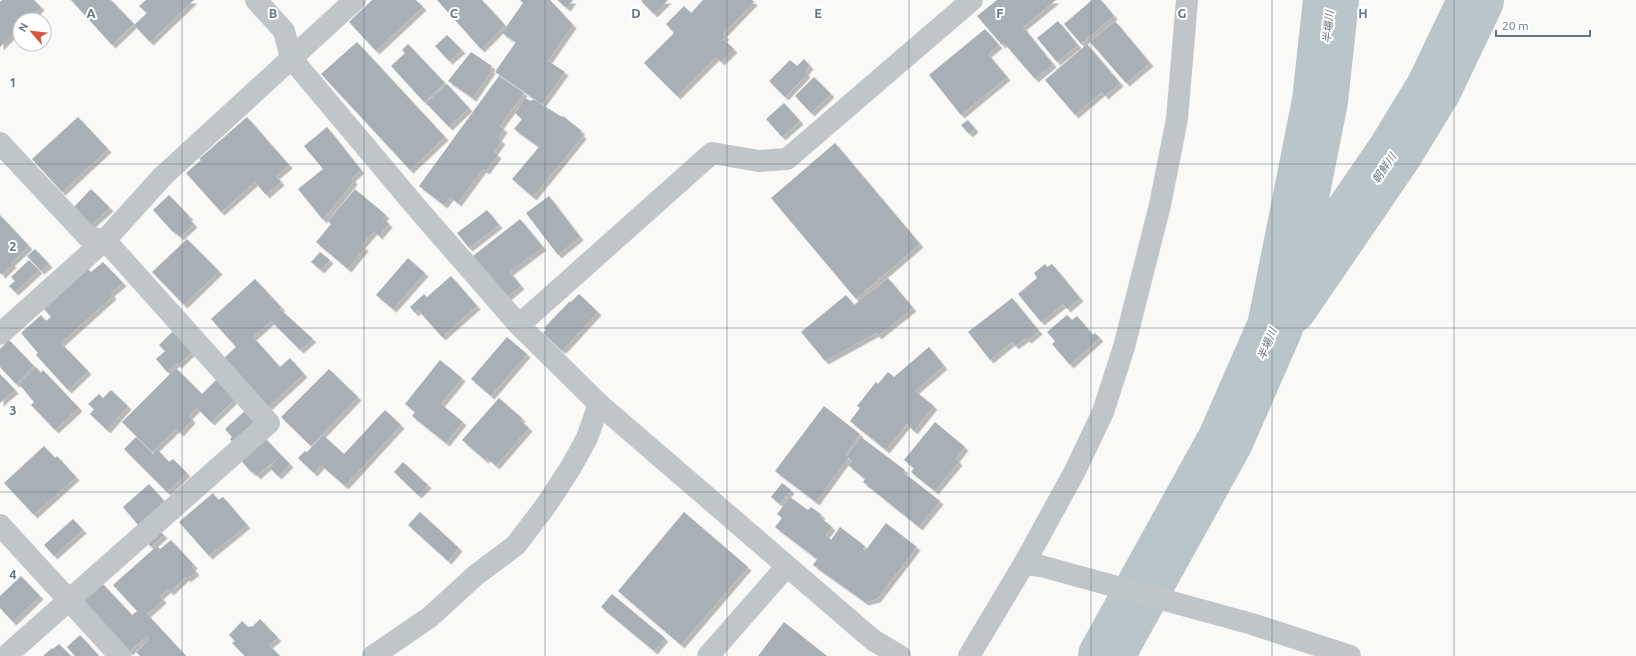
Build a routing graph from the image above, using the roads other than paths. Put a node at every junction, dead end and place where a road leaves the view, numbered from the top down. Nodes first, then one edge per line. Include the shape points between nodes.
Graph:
1 (256, 0) edge
2 (355, 0) edge
3 (1187, 0) edge
4 (961, 4) edge
5 (291, 58) junction
6 (0, 143) edge
7 (104, 240) junction
8 (519, 325) junction
9 (0, 334) edge
10 (599, 404) junction
11 (0, 525) edge
12 (1033, 565) junction
13 (786, 567) junction
14 (68, 600) junction
15 (6, 656) edge
16 (120, 656) edge
17 (373, 656) edge
18 (708, 656) edge
19 (900, 656) edge
20 (969, 656) edge
21 (1350, 656) edge

1 - 5 street via 284,31
2 - 5 street
3 - 12 street via 1177,119 1160,205 1124,347 1103,412
4 - 8 street via 787,159 759,161 712,153
5 - 7 street via 163,176
5 - 8 street
6 - 7 street via 88,237
7 - 9 street
7 - 14 street via 269,423
8 - 10 street
10 - 13 street
10 - 17 street via 587,438 571,467 516,545 476,575 430,617
11 - 14 street
12 - 20 street
12 - 21 street via 1252,624
13 - 18 street
13 - 19 street via 873,640
14 - 15 street
14 - 16 street

